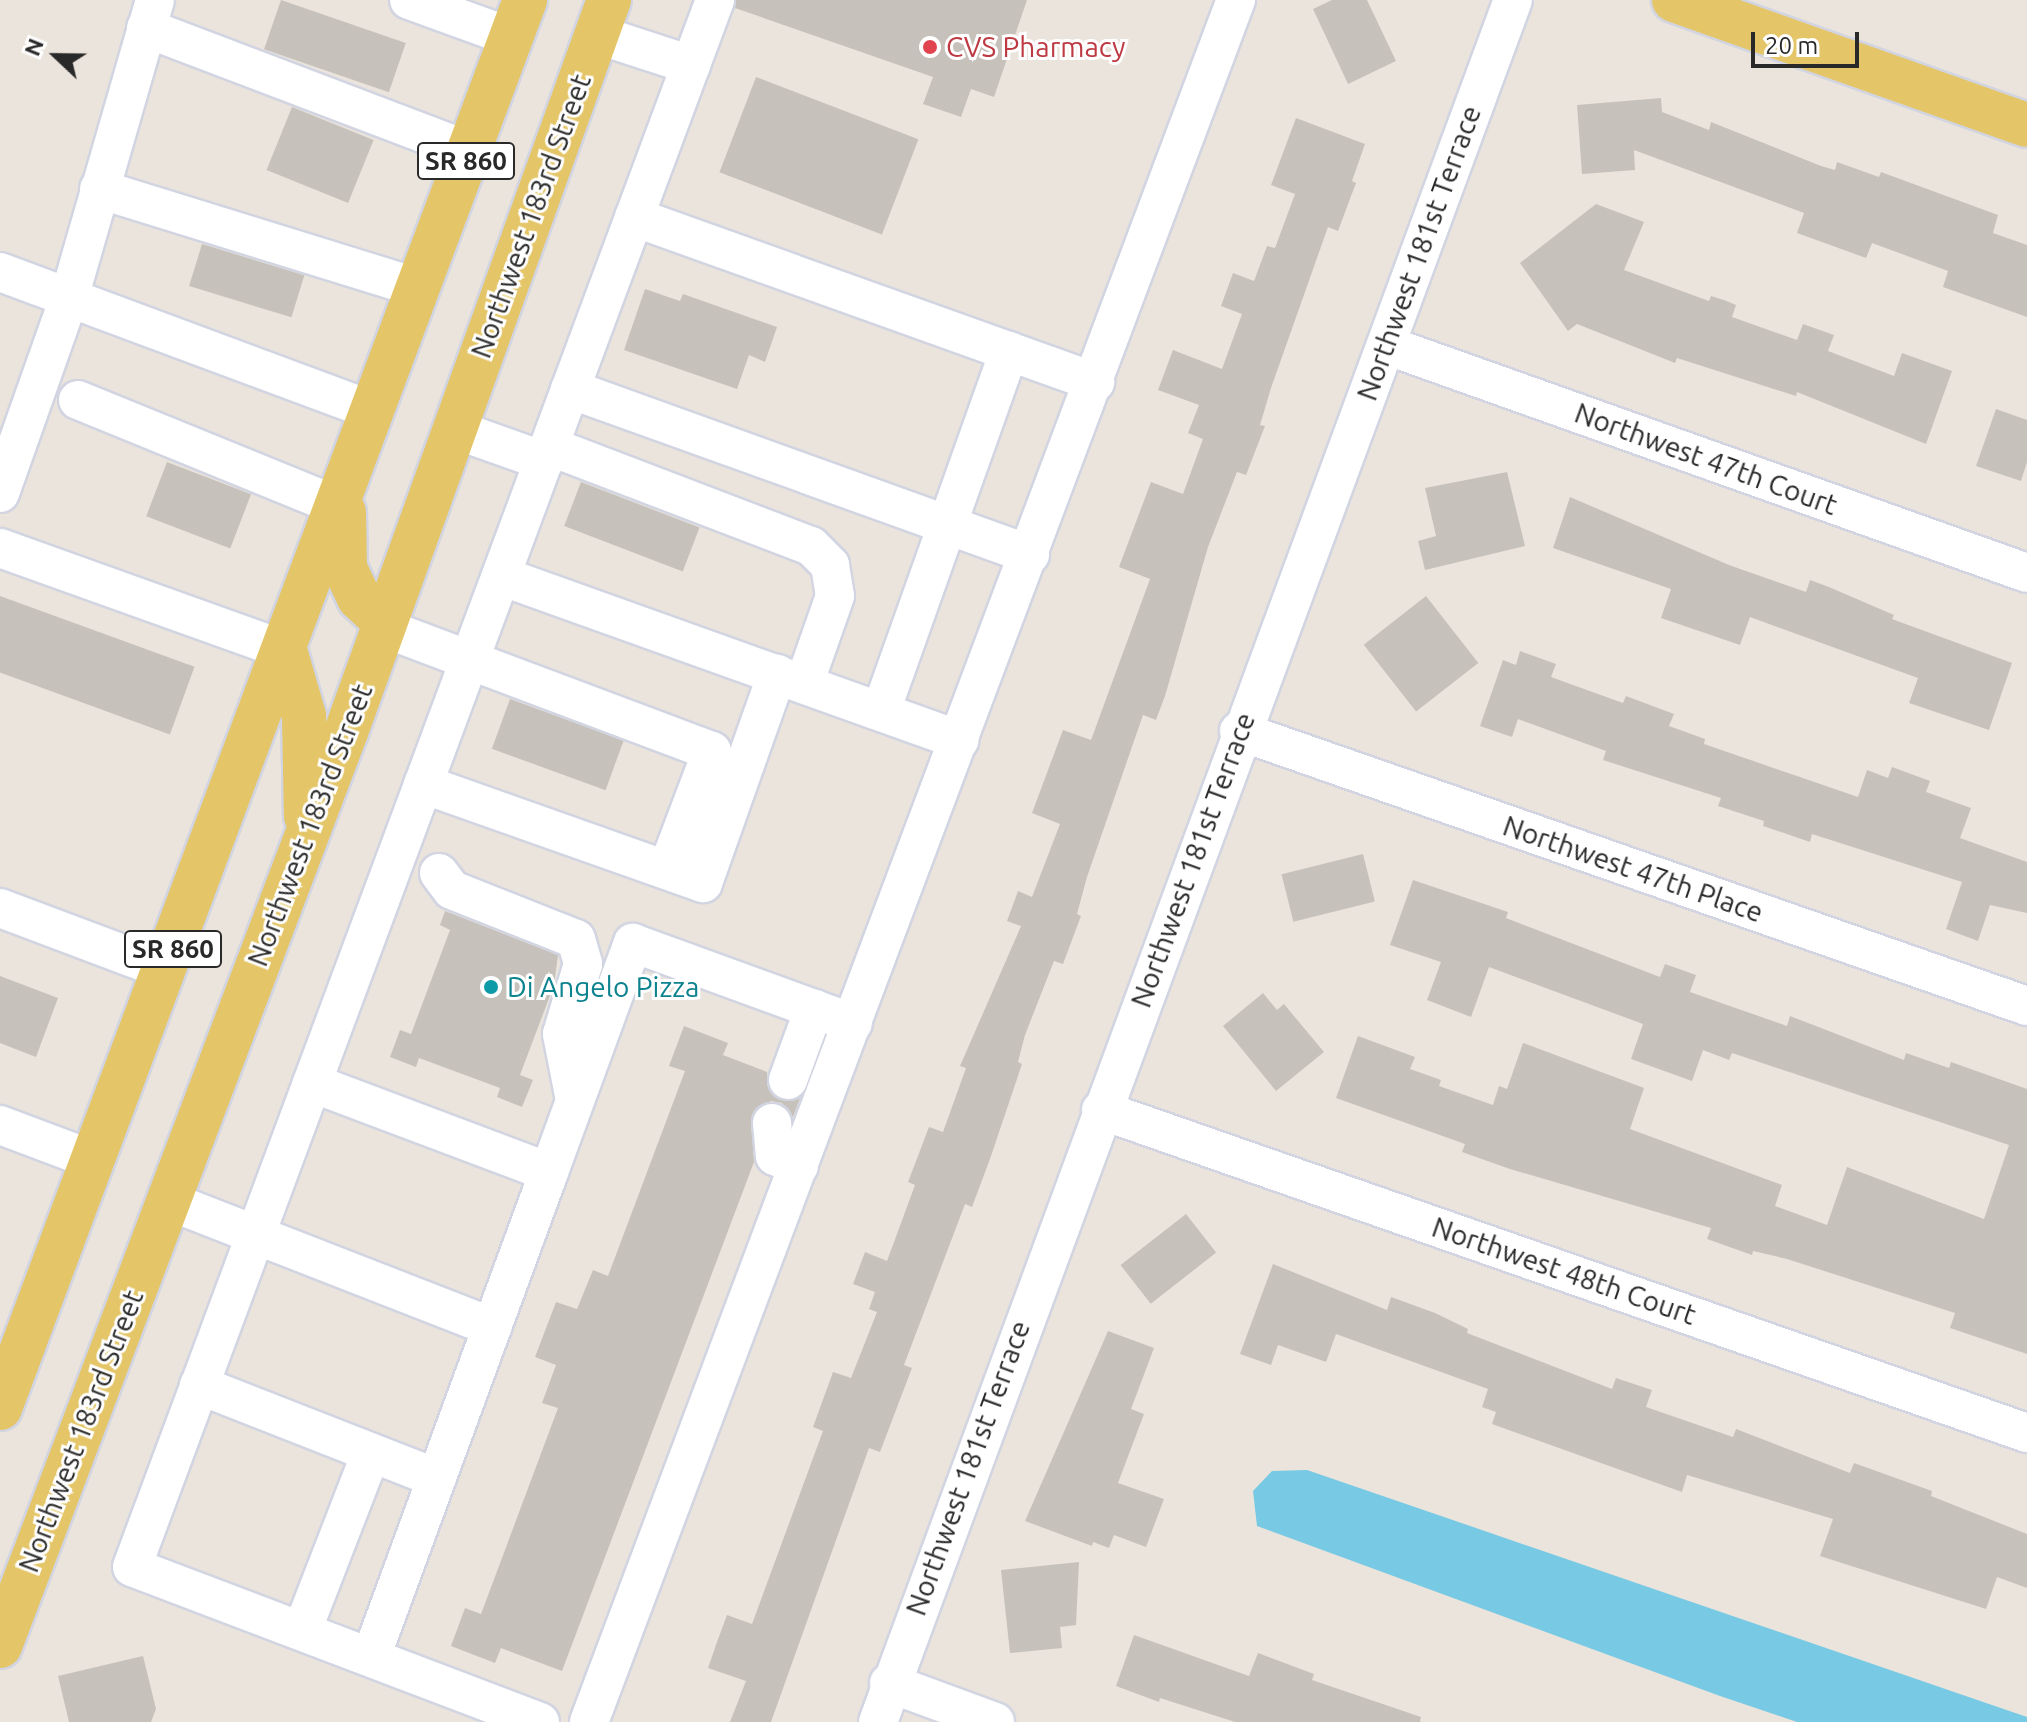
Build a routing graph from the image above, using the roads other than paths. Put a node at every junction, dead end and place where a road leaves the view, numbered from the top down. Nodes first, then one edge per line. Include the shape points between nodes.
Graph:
1 (409, 0) edge
2 (715, 0) edge
3 (1236, 0) edge
4 (1513, 0) edge
5 (1674, 0) edge
6 (1734, 10) edge
7 (151, 14) edge
8 (602, 17) edge
9 (518, 18) edge
10 (691, 65) junction
11 (2027, 125) edge
12 (470, 151) junction
13 (99, 189) junction
14 (634, 217) junction
15 (0, 272) edge
16 (418, 288) junction
17 (69, 298) junction
18 (1386, 345) junction
19 (1009, 351) junction
20 (1095, 382) junction
21 (570, 389) junction
22 (78, 400) dead end
23 (373, 411) junction
24 (454, 429) junction
25 (546, 454) junction
26 (0, 493) edge
27 (341, 498) junction
28 (948, 526) junction
29 (0, 548) edge
30 (1030, 555) junction
31 (2027, 573) edge
32 (501, 576) junction
33 (384, 625) junction
34 (285, 650) junction
35 (470, 660) junction
36 (790, 679) junction
37 (881, 711) junction
38 (1239, 731) junction
39 (960, 740) junction
40 (423, 784) junction
41 (306, 838) junction
42 (396, 857) junction
43 (667, 870) junction
44 (439, 873) junction
45 (0, 908) edge
46 (633, 943) junction
47 (165, 970) junction
48 (2027, 1006) edge
49 (814, 1009) junction
50 (853, 1023) junction
51 (788, 1080) dead end
52 (312, 1083) junction
53 (575, 1100) junction
54 (1101, 1110) junction
55 (772, 1123) dead end
56 (0, 1125) edge
57 (93, 1160) junction
58 (799, 1166) junction
59 (549, 1172) junction
60 (169, 1201) junction
61 (255, 1235) junction
62 (492, 1327) junction
63 (199, 1385) junction
64 (1, 1404) edge
65 (2027, 1433) edge
66 (371, 1453) junction
67 (436, 1478) junction
68 (302, 1631) junction
69 (2, 1636) edge
70 (371, 1657) junction
71 (889, 1683) junction
72 (540, 1722) edge
73 (589, 1722) edge
74 (878, 1722) edge
75 (995, 1722) edge

1 - 9 street
2 - 10 street
3 - 20 street
4 - 18 street, Northwest 181st Terrace
5 - 6 main road
6 - 11 main road
7 - 12 street
7 - 13 street
8 - 10 street
8 - 24 main road, Northwest 183rd Street / SR 860
9 - 12 main road, SR 860
10 - 14 street
12 - 16 main road, SR 860
13 - 16 street
13 - 17 street
14 - 19 street
14 - 21 street
15 - 17 street
16 - 23 main road, SR 860
17 - 23 street
17 - 26 street
18 - 31 street, Northwest 47th Court
18 - 38 street, Northwest 181st Terrace
19 - 20 street
19 - 28 street
20 - 30 street
21 - 25 street
21 - 28 street
22 - 27 street
23 - 27 main road, SR 860
24 - 25 street
24 - 33 main road, Northwest 183rd Street / SR 860
25 - 32 street
25 - 36 street via 811,546 830,565 835,596
27 - 33 main road via 345,568 359,598
27 - 34 main road, SR 860
28 - 30 street
28 - 37 street
29 - 34 street
30 - 39 street
32 - 35 street
32 - 36 street
33 - 35 street
33 - 41 main road, Northwest 183rd Street / SR 860
34 - 41 main road via 304,716
34 - 47 main road, SR 860
35 - 40 street
35 - 43 street via 712,751
36 - 37 street
36 - 43 street via 703,883
37 - 39 street
38 - 48 street, Northwest 47th Place
38 - 54 street, Northwest 181st Terrace
39 - 50 street
40 - 42 street
40 - 43 street
41 - 60 main road, Northwest 183rd Street / SR 860
42 - 44 street
42 - 52 street
44 - 46 street
44 - 53 street via 452,890 576,939 583,964 562,1034
45 - 47 street
46 - 49 street
46 - 53 street
47 - 57 main road, SR 860
49 - 50 street
49 - 51 street
50 - 58 street
52 - 59 street
52 - 61 street
53 - 59 street
54 - 65 street, Northwest 48th Court
54 - 71 street, Northwest 181st Terrace
55 - 58 street via 775,1156
56 - 57 street
57 - 64 main road, SR 860
58 - 73 street
59 - 62 street
60 - 61 street
60 - 69 main road, Northwest 183rd Street / SR 860
61 - 62 street
61 - 63 street
62 - 67 street
63 - 66 street
63 - 68 street via 132,1567
66 - 67 street
66 - 68 street
67 - 70 street
68 - 70 street
70 - 72 street
71 - 74 street, Northwest 181st Terrace
71 - 75 street

